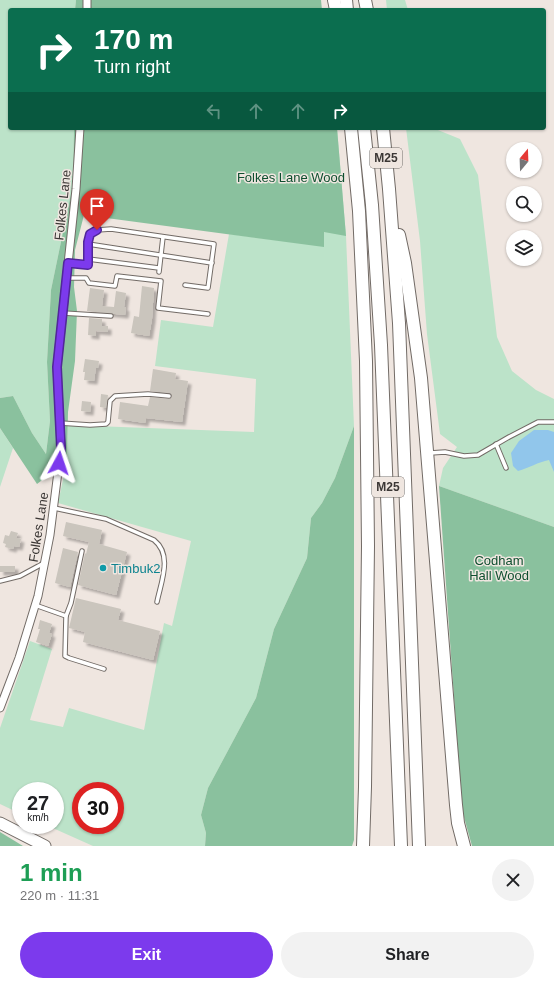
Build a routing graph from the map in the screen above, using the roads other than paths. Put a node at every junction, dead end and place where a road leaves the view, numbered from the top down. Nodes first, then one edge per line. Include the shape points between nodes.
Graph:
1 (80, 130) edge
2 (352, 130) edge
3 (364, 130) edge
4 (383, 130) edge
5 (389, 188) junction
6 (163, 237) junction
7 (88, 244) junction
8 (161, 255) junction
9 (88, 259) junction
10 (68, 263) junction
11 (212, 263) junction
12 (66, 278) junction
13 (185, 285) dead end
14 (63, 313) junction
15 (208, 314) dead end
16 (111, 316) dead end
17 (169, 396) dead end
18 (554, 422) edge
19 (60, 423) junction
20 (496, 444) junction
21 (427, 453) junction
22 (506, 468) dead end
23 (54, 508) junction
24 (82, 551) dead end
25 (45, 562) junction
26 (0, 581) edge
27 (157, 602) dead end
28 (35, 605) junction
29 (66, 616) junction
30 (104, 669) dead end
31 (0, 708) edge
32 (0, 823) edge
33 (45, 846) edge
34 (363, 846) edge
35 (401, 846) edge
36 (419, 846) edge
37 (464, 846) edge

1 - 10 street, Folkes Lane
2 - 34 highway, M25 via 366,361 368,502
3 - 35 highway, M25 via 372,205 382,368
4 - 5 highway, M25
5 - 21 highway, M25 via 409,288 421,378
5 - 36 highway, M25 via 401,376
6 - 7 lane via 97,230 90,234
6 - 8 lane
6 - 11 lane via 214,244
7 - 8 lane
7 - 9 lane
8 - 9 lane via 159,270
8 - 11 lane
9 - 10 lane via 88,265
10 - 12 street, Folkes Lane
11 - 13 lane via 208,288
12 - 14 street, Folkes Lane
12 - 15 lane via 86,278 89,283 115,286 117,276 161,281 158,308
14 - 16 lane
14 - 19 street, Folkes Lane via 57,367
17 - 19 lane via 115,396 110,401 106,424
18 - 20 lane via 538,422
19 - 23 street, Folkes Lane via 61,448
20 - 21 lane via 478,455
20 - 22 lane
21 - 37 highway, M25 via 456,806
23 - 25 street, Folkes Lane
23 - 27 lane via 106,519 158,543 164,552 164,559
24 - 29 lane
25 - 26 lane via 20,576
25 - 28 street, Folkes Lane
28 - 29 lane
28 - 31 street, Folkes Lane
29 - 30 lane via 65,656
32 - 33 highway

